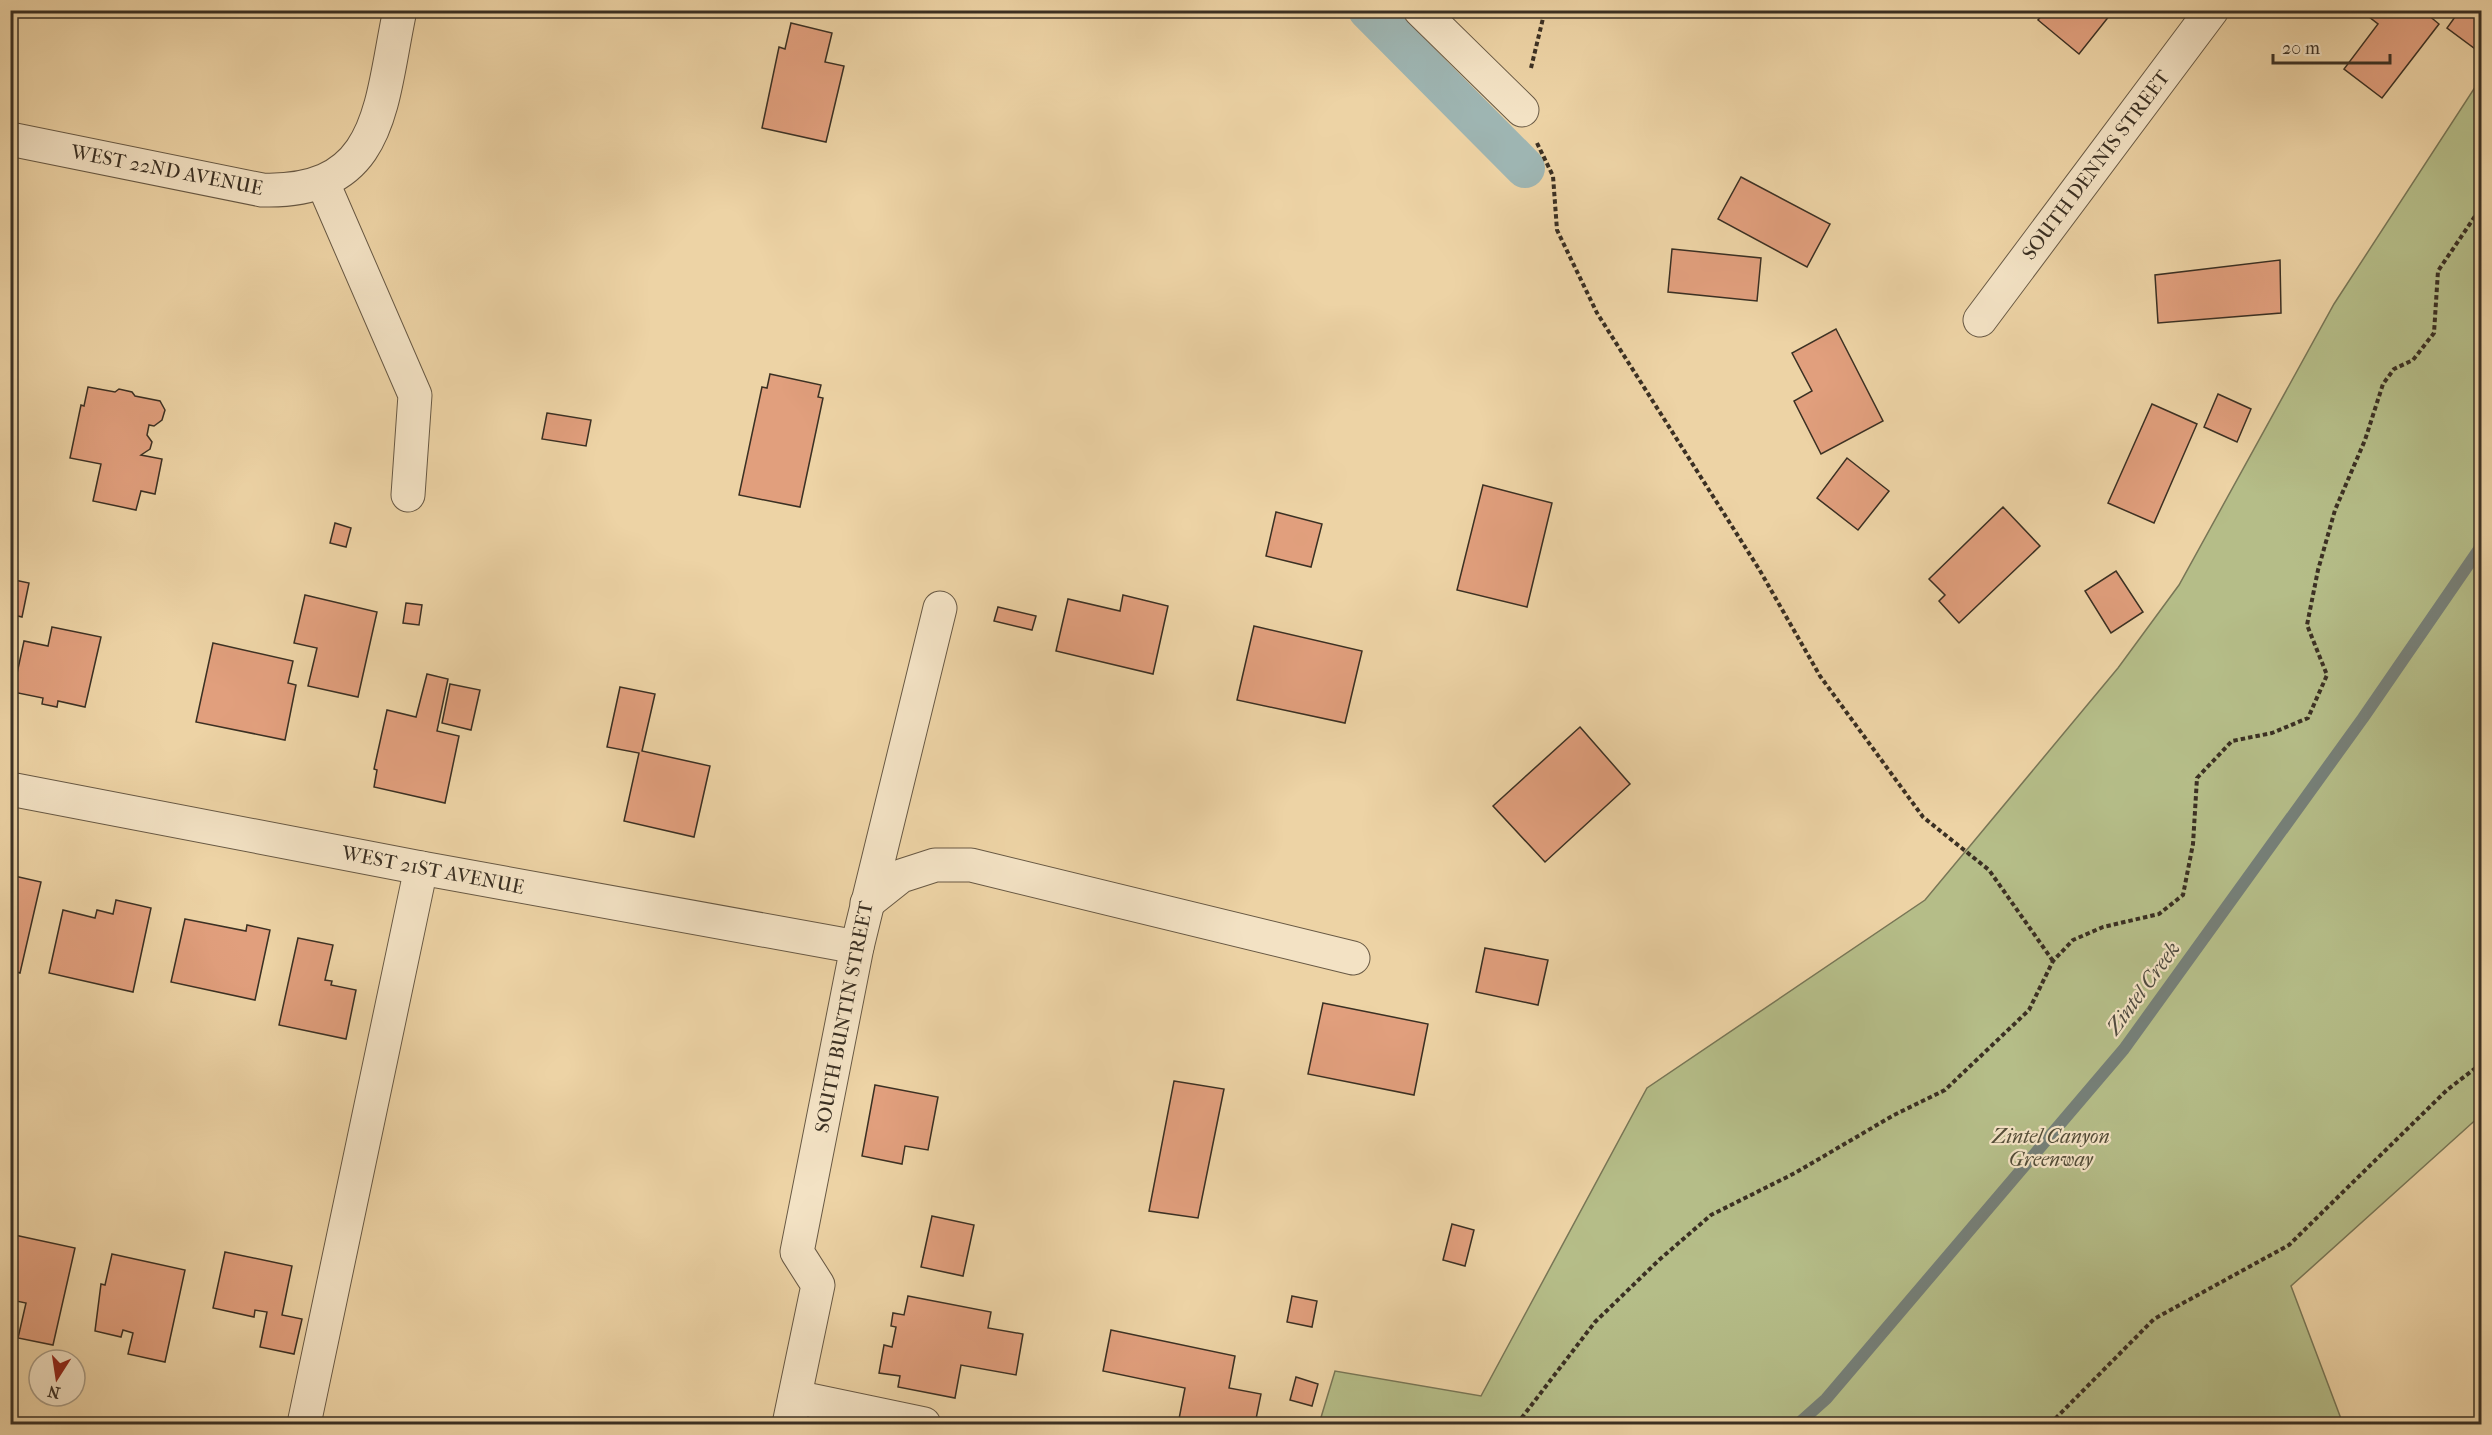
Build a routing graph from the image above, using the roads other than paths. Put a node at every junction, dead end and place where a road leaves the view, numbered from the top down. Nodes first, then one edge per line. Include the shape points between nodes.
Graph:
1 (400, 10) edge
2 (1420, 10) edge
3 (2212, 10) edge
4 (1522, 110) road end
5 (10, 139) edge
6 (323, 183) junction
7 (1980, 320) dead end
8 (408, 495) dead end
9 (940, 608) dead end
10 (10, 789) edge
11 (421, 868) junction
12 (867, 903) junction
13 (857, 947) junction
14 (1353, 958) dead end
15 (792, 1411) edge
16 (304, 1425) edge
17 (924, 1425) edge

1 - 6 street, WEST 22ND AVENUE via 370,140 348,167
2 - 4 street
3 - 7 street, SOUTH DENNIS STREET
5 - 6 street, WEST 22ND AVENUE via 262,190 288,191
6 - 8 street via 415,395
9 - 12 street, SOUTH BUNTIN STREET
10 - 11 street, WEST 21ST AVENUE
11 - 13 street, WEST 21ST AVENUE
11 - 16 street
12 - 13 street, SOUTH BUNTIN STREET
12 - 14 street via 901,876 935,865 971,865
13 - 15 street, SOUTH BUNTIN STREET via 797,1252 818,1285
15 - 17 street

